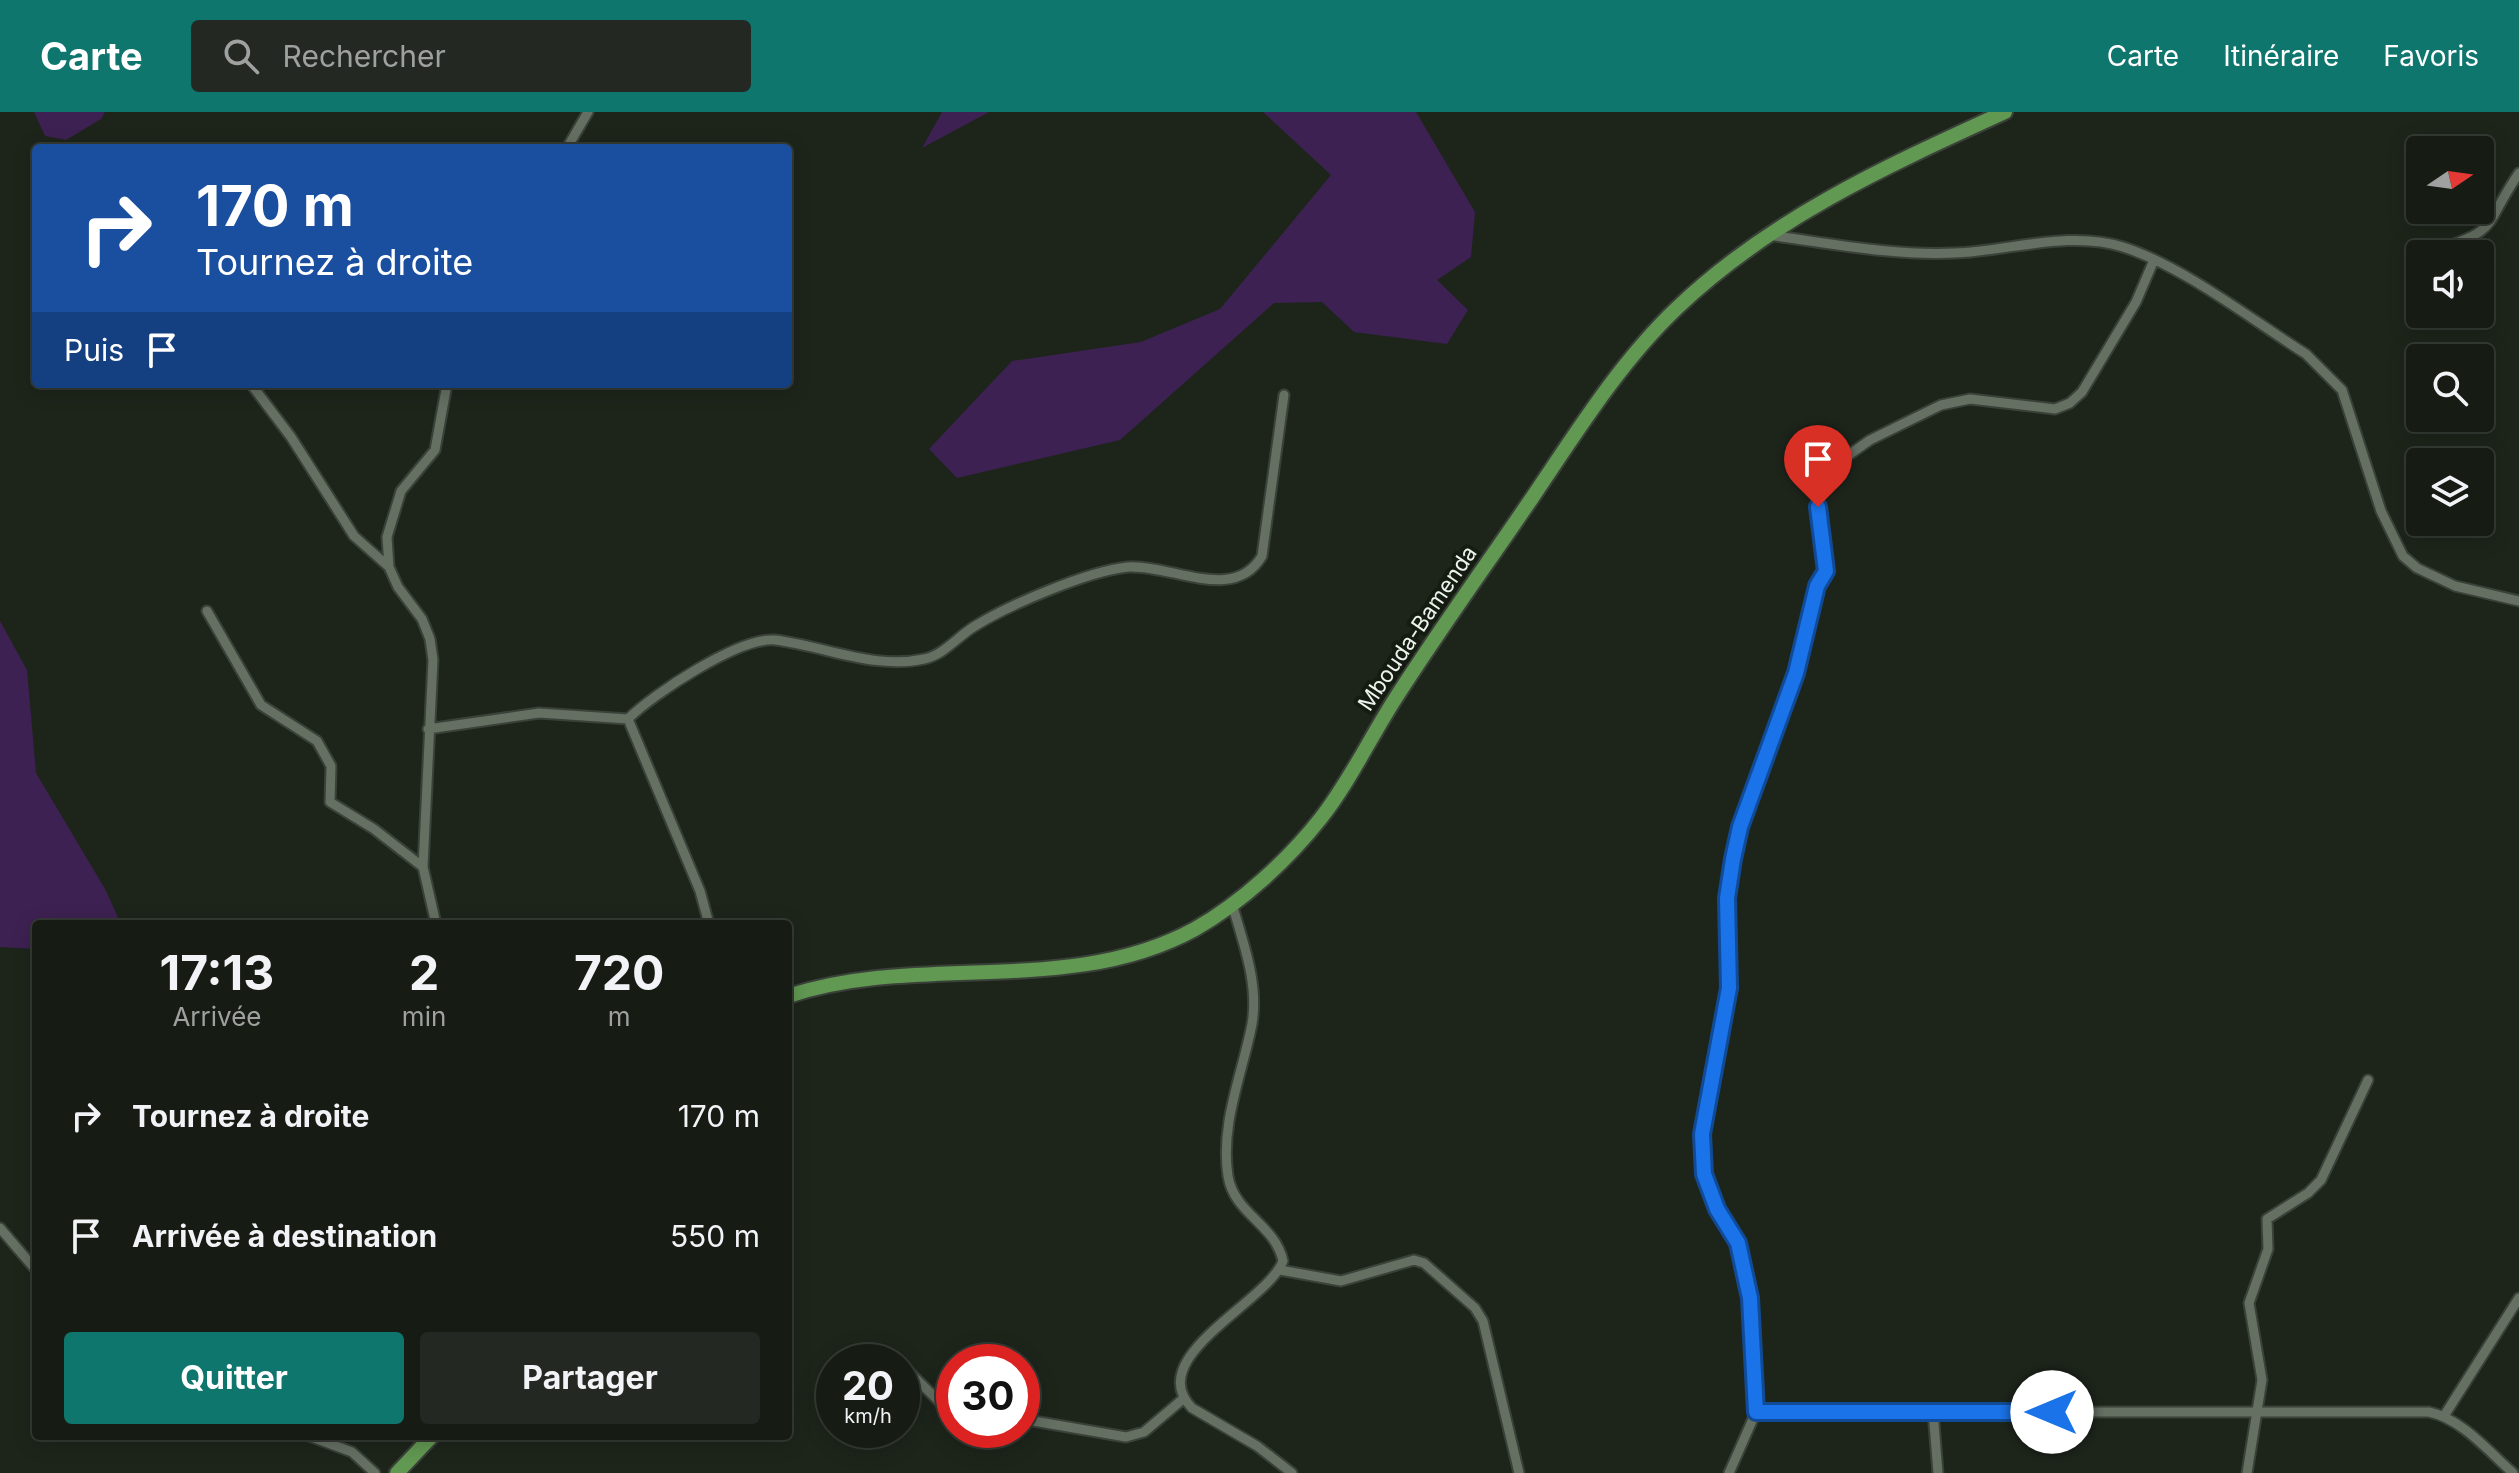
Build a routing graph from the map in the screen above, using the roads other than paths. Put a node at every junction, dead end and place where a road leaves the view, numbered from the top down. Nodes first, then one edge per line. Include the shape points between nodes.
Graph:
1 (588, 112) edge
2 (2005, 112) edge
3 (569, 144) edge
4 (2519, 173) edge
5 (1768, 235) junction
6 (2462, 240) edge
7 (2154, 260) junction
8 (254, 388) edge
9 (446, 388) edge
10 (1284, 395) dead end
11 (389, 567) junction
12 (2519, 601) edge
13 (207, 611) dead end
14 (628, 719) junction
15 (428, 729) junction
16 (423, 867) junction
17 (1232, 904) junction
18 (435, 920) edge
19 (708, 920) edge
20 (792, 995) edge
21 (2368, 1080) dead end
22 (0, 1228) edge
23 (32, 1265) edge
24 (1280, 1270) junction
25 (2519, 1298) edge
26 (920, 1383) edge
27 (936, 1398) edge
28 (1183, 1399) junction
29 (1933, 1411) junction
30 (1756, 1412) junction
31 (2256, 1413) junction
32 (2444, 1416) junction
33 (1040, 1422) edge
34 (320, 1440) edge
35 (428, 1440) edge
36 (375, 1473) edge
37 (397, 1473) edge
38 (1292, 1473) edge
39 (1519, 1473) edge
40 (1729, 1473) edge
41 (1938, 1473) edge
42 (2247, 1473) edge
43 (2513, 1473) edge

1 - 3 street
2 - 5 highway, Mbouda-Bamenda via 1865,177
4 - 6 street via 2485,231
5 - 7 street via 1953,254 2079,241 2121,247
5 - 17 highway, Mbouda-Bamenda via 1676,309 1606,392 1398,694 1321,818
7 - 12 street via 2306,354 2342,390 2381,511 2403,556 2455,586
7 - 30 street via 2136,302 2082,392 2070,403 2055,409 1970,399 1941,405 1870,440 1833,466 1821,484 1818,507 1826,571 1737,837 1727,898 1729,988 1702,1134 1704,1174 1738,1243 1750,1298
8 - 11 street via 354,536
9 - 11 street via 435,450 408,480 391,519
10 - 14 street via 1262,556 1243,577 1227,581 1139,566 1117,568 991,618 923,659 887,663 759,640 658,691
11 - 15 street via 430,639
13 - 16 street via 261,705 317,741 331,766 330,802
14 - 15 street via 539,713
14 - 19 street
15 - 16 street
16 - 18 street
17 - 20 highway, Mbouda-Bamenda via 1194,929 1101,962 1051,970 856,978
17 - 24 street via 1247,956 1253,1008 1234,1087 1228,1177 1239,1204 1272,1233 1281,1250
21 - 31 street via 2321,1180 2267,1219 2268,1249 2249,1303 2262,1363
22 - 23 street
24 - 28 street via 1197,1345 1183,1369
24 - 39 street via 1341,1281 1404,1261 1424,1263 1483,1321
25 - 32 street
26 - 27 street
28 - 33 street via 1144,1432 1126,1437
28 - 38 street
29 - 30 street
29 - 31 street
29 - 41 street
30 - 40 street
31 - 32 street
31 - 42 street
32 - 43 street
34 - 36 street via 352,1452
35 - 37 highway

